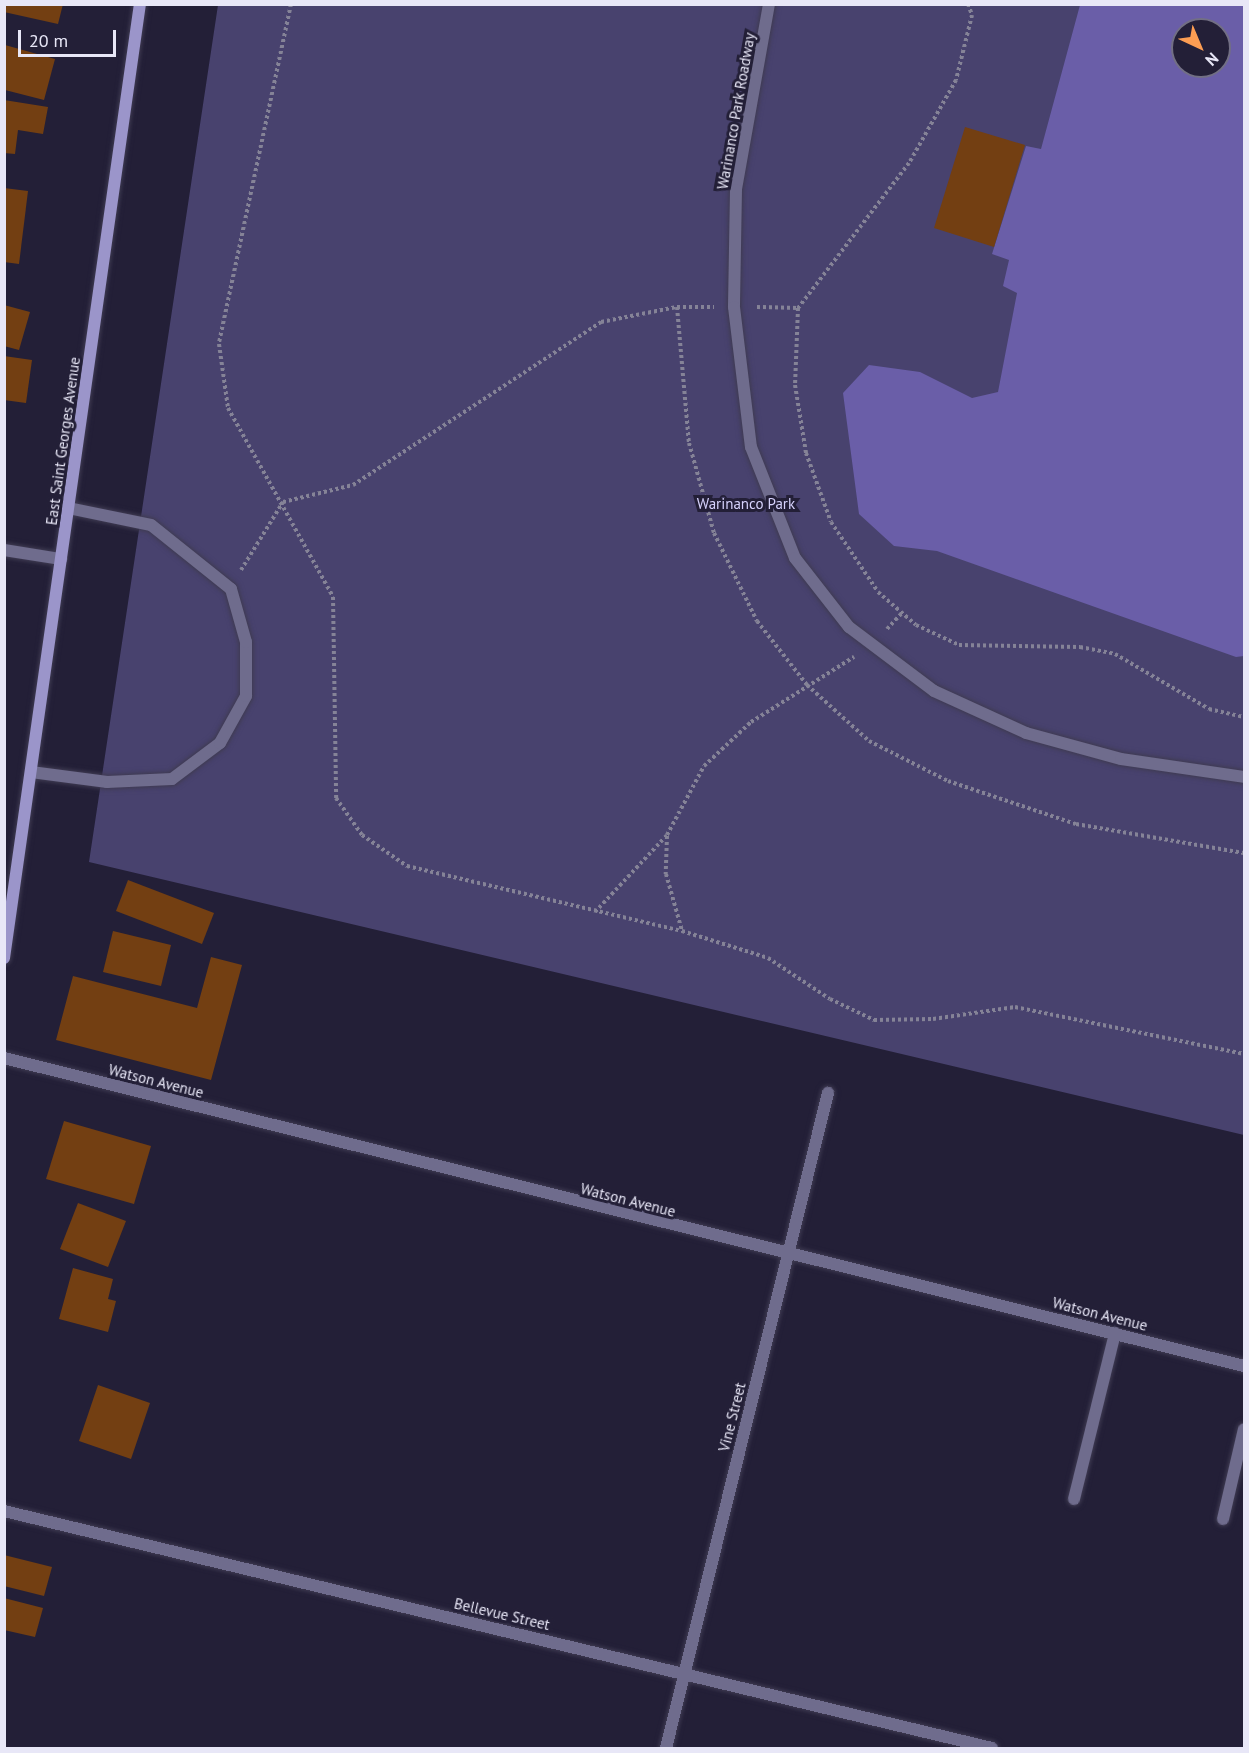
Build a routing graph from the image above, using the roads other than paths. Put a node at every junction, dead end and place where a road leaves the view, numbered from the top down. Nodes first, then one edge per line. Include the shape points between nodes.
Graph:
1 (140, 4) edge
2 (769, 4) edge
3 (68, 508) junction
4 (4, 550) edge
5 (61, 559) junction
6 (31, 772) junction
7 (1245, 777) edge
8 (5, 950) edge
9 (4, 1058) edge
10 (828, 1093) dead end
11 (787, 1255) junction
12 (1115, 1333) junction
13 (1245, 1366) edge
14 (1245, 1429) edge
15 (1074, 1499) dead end
16 (4, 1511) edge
17 (1223, 1519) dead end
18 (684, 1674) junction
19 (666, 1749) edge
20 (992, 1749) edge

1 - 3 main road, East Saint Georges Avenue
2 - 7 street, Warinanco Park Roadway via 736,190 734,307 751,447 795,558 849,627 934,691 1026,733 1121,759
3 - 5 main road, East Saint Georges Avenue
3 - 6 street via 151,525 231,589 246,642 246,696 220,742 172,779 107,782
4 - 5 street
5 - 6 main road, East Saint Georges Avenue
6 - 8 main road, East Saint Georges Avenue
9 - 11 street, Watson Avenue
10 - 11 street, Vine Street
11 - 12 street, Watson Avenue
11 - 18 street, Vine Street
12 - 13 street, Watson Avenue
12 - 15 street
14 - 17 street
16 - 18 street, Bellevue Street
18 - 19 street, Vine Street
18 - 20 street, Bellevue Street

